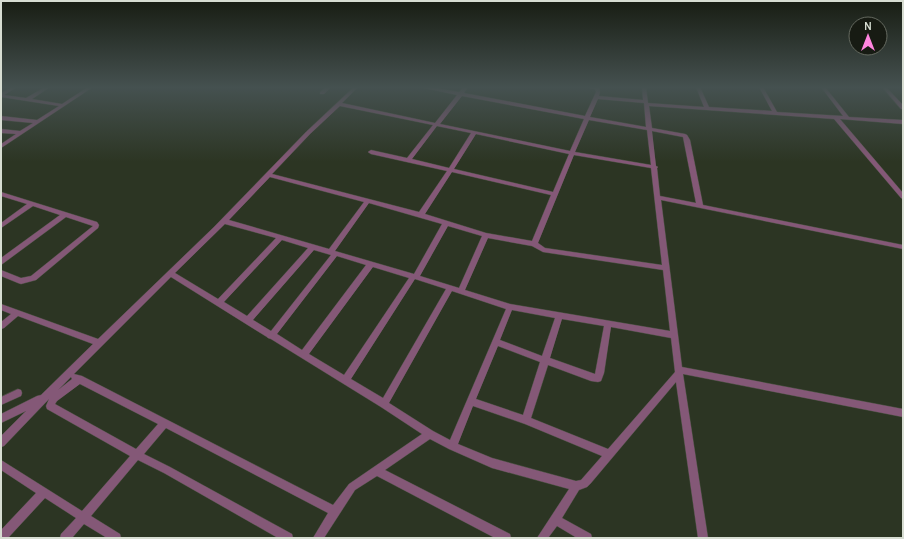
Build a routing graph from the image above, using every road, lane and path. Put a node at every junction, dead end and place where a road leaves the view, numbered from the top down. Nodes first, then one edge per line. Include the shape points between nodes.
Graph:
1 (51, 112) edge
2 (330, 112) edge
3 (379, 112) edge
4 (445, 112) edge
5 (556, 112) edge
6 (590, 112) edge
7 (647, 112) edge
8 (763, 112) edge
9 (842, 112) edge
10 (775, 113) joint
11 (835, 117) junction
12 (1, 118) edge
13 (587, 118) junction
14 (847, 118) junction
15 (37, 122) junction
16 (903, 122) edge
17 (436, 124) junction
18 (650, 130) junction
19 (1, 132) edge
20 (20, 133) junction
21 (474, 133) junction
22 (1, 146) edge
23 (371, 152) dead end
24 (571, 153) junction
25 (408, 160) junction
26 (655, 167) junction
27 (451, 170) junction
28 (270, 175) junction
29 (1, 194) edge
30 (554, 194) junction
31 (903, 197) edge
32 (659, 198) junction
33 (368, 202) junction
34 (32, 204) junction
35 (700, 206) junction
36 (65, 214) junction
37 (421, 215) junction
38 (224, 221) junction
39 (446, 223) junction
40 (1, 226) edge
41 (486, 235) junction
42 (280, 238) junction
43 (534, 244) junction
44 (313, 247) junction
45 (903, 247) edge
46 (333, 253) junction
47 (1, 262) edge
48 (371, 264) junction
49 (667, 268) junction
50 (1, 273) edge
51 (170, 274) junction
52 (414, 277) junction
53 (450, 288) junction
54 (461, 291) junction
55 (219, 303) junction
56 (1, 307) edge
57 (510, 307) junction
58 (17, 313) junction
59 (558, 316) junction
60 (248, 322) junction
61 (608, 323) junction
62 (1, 326) edge
63 (675, 335) junction
64 (271, 336) junction
65 (495, 342) junction
66 (100, 343) junction
67 (303, 355) junction
68 (544, 359) junction
69 (679, 371) junction
70 (70, 374) junction
71 (79, 379) junction
72 (345, 381) junction
73 (18, 393) dead end
74 (45, 397) junction
75 (1, 401) edge
76 (471, 401) junction
77 (384, 404) junction
78 (903, 413) edge
79 (1, 419) edge
80 (526, 420) junction
81 (164, 424) junction
82 (430, 434) junction
83 (1, 443) edge
84 (452, 446) junction
85 (609, 454) junction
86 (137, 455) junction
87 (3, 470) edge
88 (376, 470) junction
89 (576, 486) junction
90 (44, 492) junction
91 (335, 511) junction
92 (84, 516) junction
93 (554, 520) junction
94 (1, 538) edge
95 (65, 538) edge
96 (116, 538) edge
97 (288, 538) edge
98 (318, 538) edge
99 (506, 538) edge
100 (542, 538) edge
101 (587, 538) edge
102 (703, 538) edge

1 - 15 street
2 - 28 street
3 - 17 street
4 - 17 street
5 - 13 street
6 - 13 street
7 - 18 street
8 - 10 street
9 - 14 street
10 - 11 street
11 - 14 street
11 - 31 street
12 - 15 street
13 - 18 street
13 - 24 street
14 - 16 street
15 - 20 street
17 - 21 street
17 - 25 street
18 - 26 street
18 - 35 street via 686,137
19 - 20 street
20 - 22 street
21 - 24 street
21 - 27 street
23 - 25 street
24 - 26 street
24 - 30 street
25 - 27 street
26 - 32 street
27 - 30 street
27 - 37 street
28 - 33 street
28 - 38 street
29 - 34 street
30 - 43 street
32 - 35 street
32 - 49 street
33 - 37 street
33 - 46 street
34 - 36 street
34 - 40 street
35 - 45 street
36 - 47 street
36 - 50 street via 95,224 95,228 33,278 21,280
37 - 39 street
38 - 42 street
38 - 51 street
39 - 41 street
39 - 52 street
41 - 43 street
41 - 54 street
42 - 44 street
42 - 55 street
43 - 49 street via 544,250
44 - 46 street
44 - 60 street
46 - 48 street
46 - 64 street
48 - 52 street
48 - 67 street
49 - 63 street
51 - 55 street
51 - 66 street
52 - 53 street
52 - 72 street
53 - 54 street
53 - 77 street
54 - 57 street
55 - 60 street
56 - 58 street
57 - 59 street
57 - 65 street
58 - 62 street
58 - 66 street
59 - 61 street
59 - 68 street
60 - 64 street
61 - 63 street
61 - 68 street via 598,378
63 - 69 street
64 - 67 street
65 - 68 street
65 - 76 street
66 - 70 street
67 - 72 street
68 - 80 street
69 - 78 street
69 - 85 street
69 - 102 street
70 - 71 street
70 - 74 street
71 - 81 street
71 - 86 street via 54,398 50,406
72 - 77 street
73 - 75 street
74 - 79 street
74 - 83 street
76 - 80 street
76 - 84 street
77 - 82 street
80 - 85 street
81 - 86 street
81 - 91 street
82 - 84 street
82 - 88 street
84 - 89 street via 492,463
85 - 89 street via 584,484
86 - 92 street
86 - 97 street
87 - 90 street
88 - 91 street via 352,487
88 - 99 street
89 - 93 street
90 - 92 street
90 - 94 street
91 - 98 street
92 - 95 street
92 - 96 street
93 - 100 street
93 - 101 street

